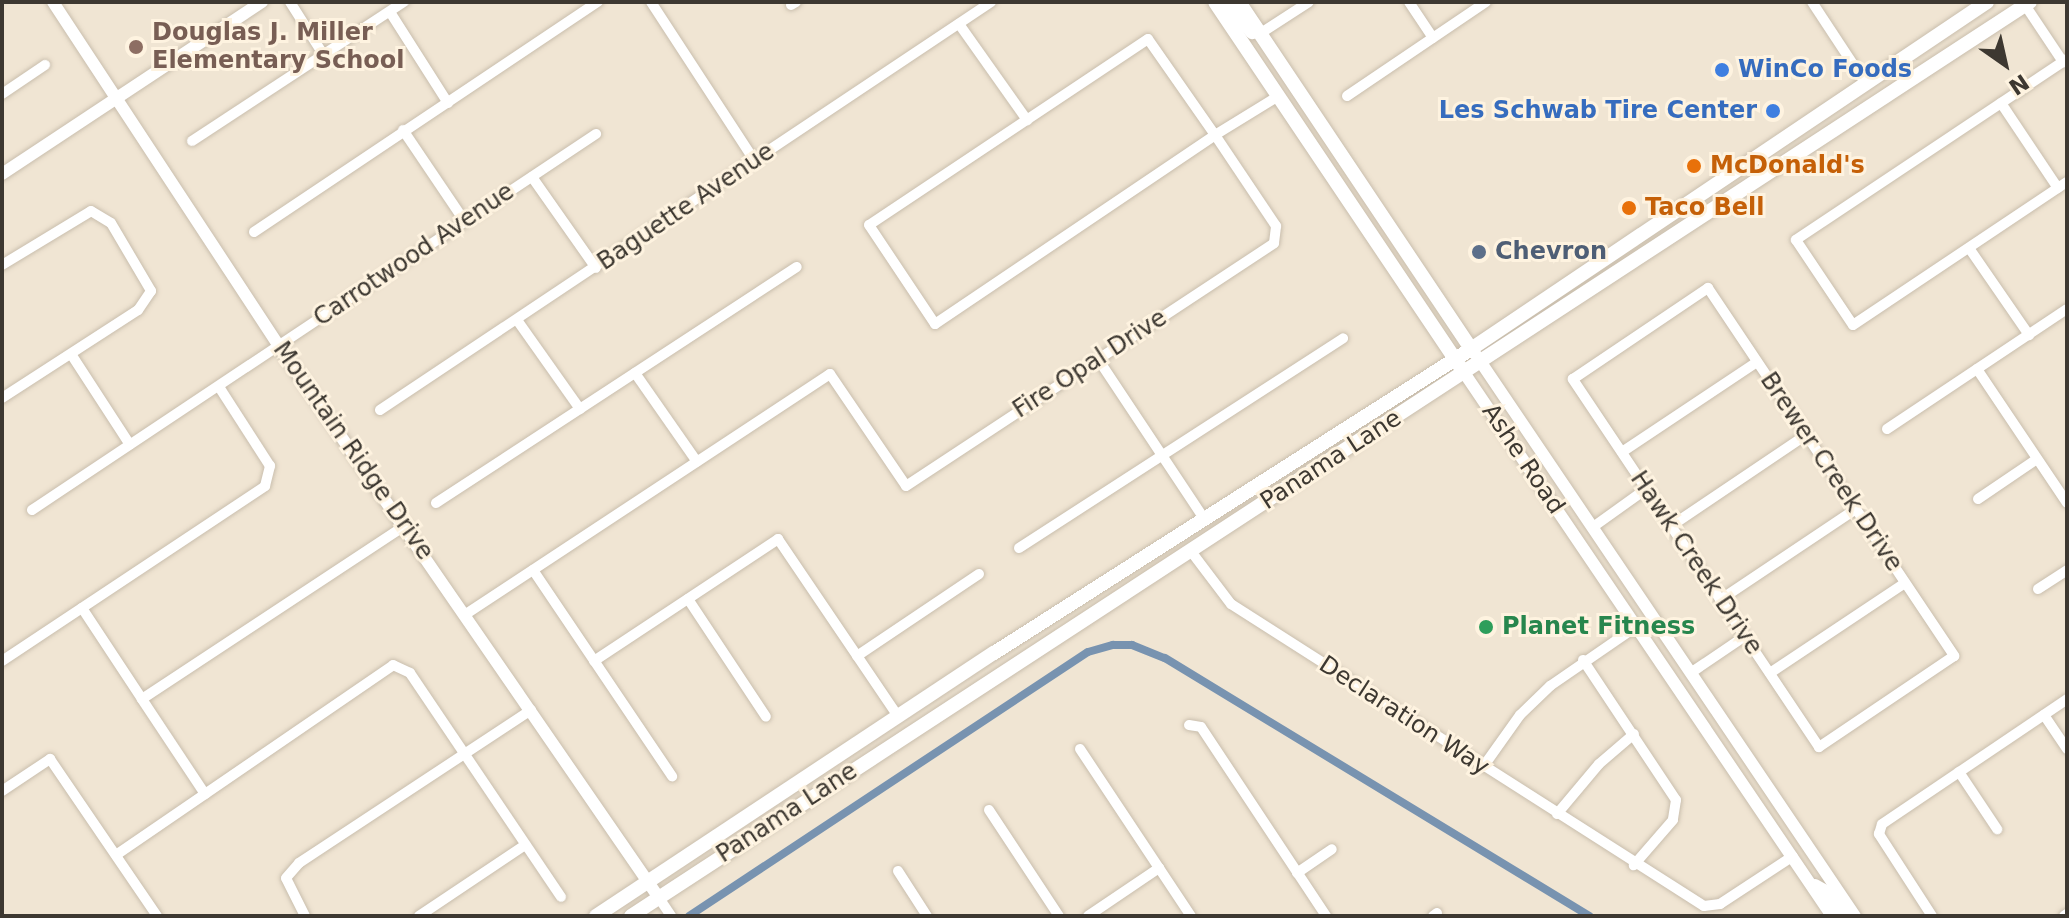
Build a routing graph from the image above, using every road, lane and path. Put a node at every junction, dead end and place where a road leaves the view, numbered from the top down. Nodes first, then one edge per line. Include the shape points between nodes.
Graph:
1 (53, 2) edge
2 (262, 2) edge
3 (290, 2) edge
4 (404, 2) edge
5 (598, 2) edge
6 (651, 2) edge
7 (991, 2) edge
8 (1215, 2) edge
9 (1226, 2) edge
10 (1239, 2) edge
11 (1309, 2) edge
12 (1409, 2) edge
13 (1486, 2) edge
14 (1812, 2) edge
15 (1987, 2) edge
16 (2027, 3) edge
17 (390, 12) junction
18 (959, 24) junction
19 (1261, 33) junction
20 (1433, 38) junction
21 (323, 54) junction
22 (2065, 60) edge
23 (45, 65) dead end
24 (1866, 84) junction
25 (2, 94) edge
26 (1347, 96) dead end
27 (116, 97) junction
28 (1277, 97) junction
29 (448, 103) junction
30 (2001, 103) junction
31 (1027, 120) junction
32 (403, 130) junction
33 (596, 134) dead end
34 (1215, 135) junction
35 (1812, 140) junction
36 (192, 141) dead end
37 (1340, 153) junction
38 (754, 160) junction
39 (1323, 163) junction
40 (2, 174) edge
41 (532, 177) junction
42 (2063, 185) edge
43 (465, 222) junction
44 (1387, 223) junction
45 (254, 232) dead end
46 (1969, 248) junction
47 (2, 265) edge
48 (797, 267) dead end
49 (596, 268) junction
50 (2067, 309) edge
51 (517, 320) junction
52 (2029, 335) junction
53 (1343, 338) dead end
54 (278, 345) junction
55 (1471, 349) junction
56 (71, 354) junction
57 (1098, 359) junction
58 (1455, 360) junction
59 (1757, 362) junction
60 (1481, 363) junction
61 (1977, 369) junction
62 (635, 373) junction
63 (1465, 374) junction
64 (1573, 379) joint
65 (219, 387) junction
66 (2, 398) edge
67 (580, 409) junction
68 (380, 410) dead end
69 (1887, 429) dead end
70 (1806, 435) junction
71 (130, 445) junction
72 (1622, 452) junction
73 (1162, 455) junction
74 (2037, 459) junction
75 (697, 462) junction
76 (1646, 489) junction
77 (1978, 499) dead end
78 (436, 503) dead end
79 (2067, 503) edge
80 (1856, 509) junction
81 (32, 510) dead end
82 (1205, 520) junction
83 (406, 525) junction
84 (1671, 526) junction
85 (1593, 527) junction
86 (1019, 548) dead end
87 (1190, 550) junction
88 (533, 570) junction
89 (2067, 570) edge
90 (979, 574) dead end
91 (1905, 583) junction
92 (2038, 589) dead end
93 (688, 599) junction
94 (1720, 600) junction
95 (82, 608) junction
96 (466, 614) junction
97 (1637, 626) junction
98 (1745, 636) junction
99 (857, 656) junction
100 (1583, 660) junction
101 (2, 661) edge
102 (594, 661) junction
103 (1692, 672) junction
104 (1770, 673) junction
105 (142, 699) junction
106 (2067, 699) edge
107 (531, 710) junction
108 (2044, 715) junction
109 (898, 716) junction
110 (766, 717) dead end
111 (1189, 725) dead end
112 (1634, 734) junction
113 (1819, 747) joint
114 (1080, 749) dead end
115 (2067, 749) edge
116 (464, 755) junction
117 (858, 766) junction
118 (1483, 767) junction
119 (1959, 772) junction
120 (672, 776) dead end
121 (2, 791) edge
122 (205, 794) junction
123 (989, 810) dead end
124 (1557, 814) junction
125 (1997, 829) dead end
126 (525, 845) junction
127 (1332, 849) dead end
128 (116, 855) junction
129 (1793, 856) junction
130 (1634, 865) junction
131 (1159, 868) junction
132 (898, 871) dead end
133 (1297, 873) junction
134 (648, 881) junction
135 (1812, 884) junction
136 (561, 897) dead end
137 (659, 898) junction
138 (434, 912) edge
139 (670, 915) edge
140 (1930, 915) edge
141 (157, 916) edge
142 (305, 916) edge
143 (419, 916) edge
144 (596, 916) edge
145 (631, 916) edge
146 (927, 916) edge
147 (1059, 916) edge
148 (1088, 916) edge
149 (1191, 916) edge
150 (1326, 916) edge
151 (1832, 916) edge
152 (1844, 916) edge
153 (1855, 916) edge

1 - 27 street, Mountain Ridge Drive
2 - 27 street
3 - 21 street
4 - 17 street
5 - 29 street
6 - 38 street
7 - 18 street, Baguette Avenue
8 - 28 main road, Ashe Road
9 - 19 main road via 1248,30
10 - 19 main road, Ashe Road
11 - 19 street
12 - 20 street
13 - 20 street
14 - 24 street
15 - 24 main road, Panama Lane
16 - 22 street
16 - 35 main road, Panama Lane
17 - 21 street
17 - 29 street
18 - 31 street
18 - 38 street, Baguette Avenue
19 - 37 main road, Ashe Road
20 - 26 street
21 - 36 street
22 - 30 street
23 - 25 street
24 - 35 main road via 1863,97
24 - 55 main road, Panama Lane
27 - 40 street
27 - 54 street, Mountain Ridge Drive
28 - 34 street
28 - 37 main road via 1295,101 1327,145
28 - 39 main road, Ashe Road
29 - 32 street
30 - 42 street
30 - 46 street via 1796,240 1853,325
31 - 34 street via 1148,39
31 - 34 street via 869,225 935,324
32 - 43 street
32 - 45 street
33 - 41 street, Carrotwood Avenue
34 - 57 street, Fire Opal Drive via 1276,226 1274,243
35 - 60 main road, Panama Lane
37 - 44 main road, Ashe Road
38 - 49 street, Baguette Avenue
39 - 44 main road via 1341,170 1374,217
39 - 58 main road, Ashe Road
41 - 43 street, Carrotwood Avenue
41 - 49 street
42 - 46 street
43 - 54 street, Carrotwood Avenue
44 - 55 main road, Ashe Road
46 - 52 street
47 - 56 street via 91,211 111,223 146,278 148,302
48 - 62 street
49 - 51 street, Baguette Avenue
50 - 52 street
51 - 67 street
51 - 68 street, Baguette Avenue
52 - 61 street
53 - 73 street
54 - 65 street, Carrotwood Avenue
54 - 83 street, Mountain Ridge Drive
55 - 58 main road, Panama Lane
55 - 60 street, Ashe Road
56 - 66 street
56 - 71 street
57 - 73 street
57 - 75 street, Fire Opal Drive via 906,486 830,374
58 - 63 main road, Ashe Road
58 - 82 main road, Panama Lane
59 - 64 street, Brewer Creek Drive via 1708,288
59 - 70 street, Brewer Creek Drive
59 - 72 street
60 - 63 main road, Panama Lane
60 - 85 street, Ashe Road
61 - 69 street
61 - 74 street
62 - 67 street
62 - 75 street
63 - 87 main road, Panama Lane
63 - 97 street, Ashe Road
64 - 72 street, Hawk Creek Drive
65 - 71 street, Carrotwood Avenue
65 - 95 street via 264,454 271,478
67 - 78 street
70 - 80 street, Brewer Creek Drive
70 - 84 street
71 - 81 street, Carrotwood Avenue
72 - 76 street, Hawk Creek Drive
73 - 82 street
73 - 86 street
74 - 77 street
74 - 79 street
75 - 88 street
76 - 84 street, Hawk Creek Drive
76 - 85 street
80 - 91 street, Brewer Creek Drive
80 - 94 street
82 - 87 main road
82 - 109 main road, Panama Lane
83 - 96 street, Mountain Ridge Drive
83 - 105 street
84 - 94 street, Hawk Creek Drive
85 - 103 street, Ashe Road
87 - 117 main road, Panama Lane
87 - 118 street, Declaration Way via 1231,604
88 - 96 street
88 - 102 street
89 - 92 street
90 - 99 street
91 - 104 street
91 - 113 street, Brewer Creek Drive via 1954,656
93 - 99 street via 778,539
93 - 102 street
93 - 110 street
94 - 98 street, Hawk Creek Drive
95 - 101 street
95 - 105 street
96 - 107 street, Mountain Ridge Drive
97 - 100 street
97 - 129 street, Ashe Road
98 - 103 street
98 - 104 street, Hawk Creek Drive
99 - 109 street
100 - 112 street
100 - 118 street via 1520,715
102 - 120 street
103 - 153 street, Ashe Road
104 - 113 street, Hawk Creek Drive
105 - 122 street
106 - 108 street
107 - 116 street
107 - 134 street, Mountain Ridge Drive
108 - 115 street
108 - 119 street
109 - 117 main road via 896,730 859,755
109 - 134 main road, Panama Lane
111 - 133 street via 1201,727
112 - 124 street via 1599,764
112 - 130 street via 1676,800 1677,811
114 - 131 street
116 - 122 street via 410,673 393,665
116 - 126 street
116 - 142 street via 299,863 286,878
117 - 137 main road, Panama Lane
118 - 124 street, Declaration Way
119 - 125 street
119 - 140 street via 1882,824 1879,834
121 - 128 street via 50,759
122 - 128 street
123 - 147 street
124 - 130 street, Declaration Way
126 - 136 street
126 - 138 street
127 - 133 street
128 - 141 street
129 - 130 street, Declaration Way via 1720,904 1704,906
129 - 135 street, Ashe Road
131 - 148 street
131 - 149 street
132 - 146 street
133 - 150 street
134 - 137 street, Mountain Ridge Drive
134 - 144 main road, Panama Lane
135 - 151 street, Ashe Road
135 - 152 street via 1826,891
137 - 139 street
137 - 145 main road, Panama Lane
138 - 143 street

